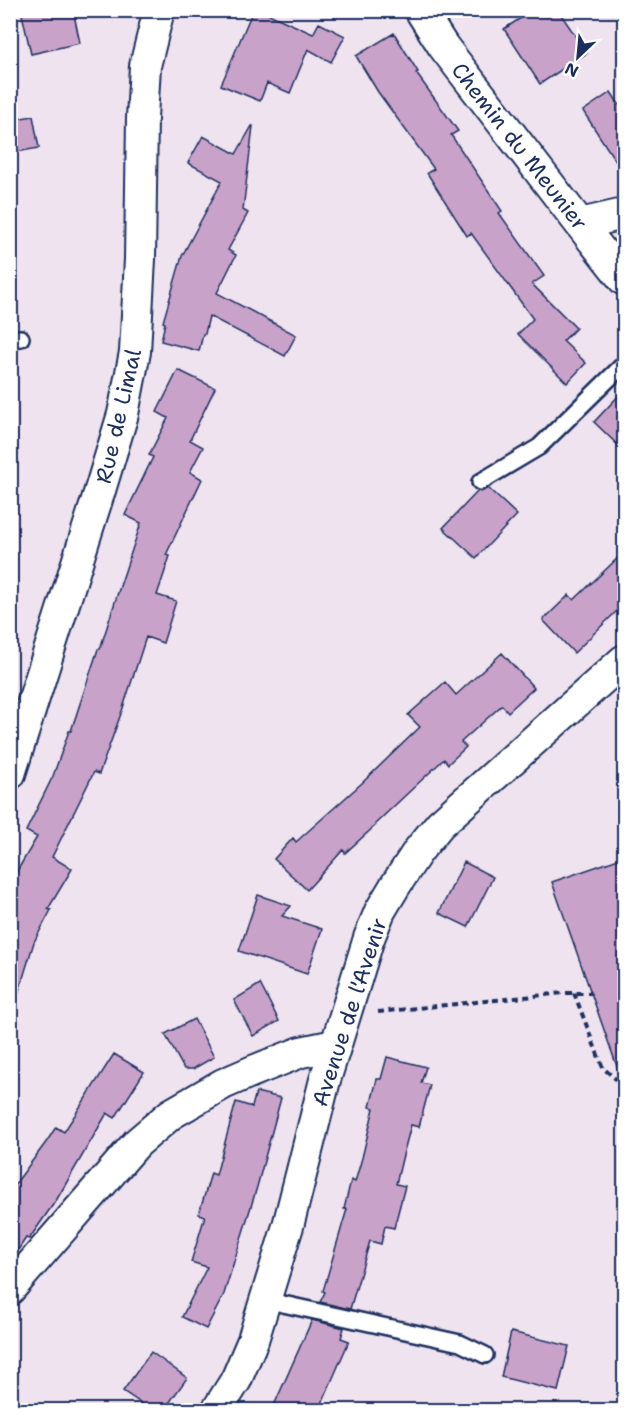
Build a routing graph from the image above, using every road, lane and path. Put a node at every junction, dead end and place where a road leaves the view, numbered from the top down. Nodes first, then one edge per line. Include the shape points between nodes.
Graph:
1 (159, 10) edge
2 (420, 10) edge
3 (624, 214) edge
4 (580, 225) junction
5 (624, 279) edge
6 (624, 364) edge
7 (480, 483) dead end
8 (624, 660) edge
9 (10, 774) edge
10 (574, 993) junction
11 (591, 993) dead end
12 (344, 1016) junction
13 (335, 1046) junction
14 (624, 1086) edge
15 (10, 1289) edge
16 (265, 1300) junction
17 (485, 1355) dead end
18 (217, 1410) edge

1 - 9 street, Rue de Limal via 144,66 135,352 123,414
2 - 4 street, Chemin du Meunier via 443,46
3 - 4 street
4 - 5 street, Chemin du Meunier
6 - 7 lane via 539,447
8 - 12 street, Avenue de l'Avenir via 440,824 418,851 380,911
10 - 11 path
10 - 12 path
10 - 14 path via 603,1068
12 - 13 street, Avenue de l'Avenir
13 - 15 street via 301,1053 254,1071 171,1114 137,1143
13 - 16 street, Avenue de l'Avenir
16 - 17 lane via 460,1343
16 - 18 street, Avenue de l'Avenir via 236,1380

